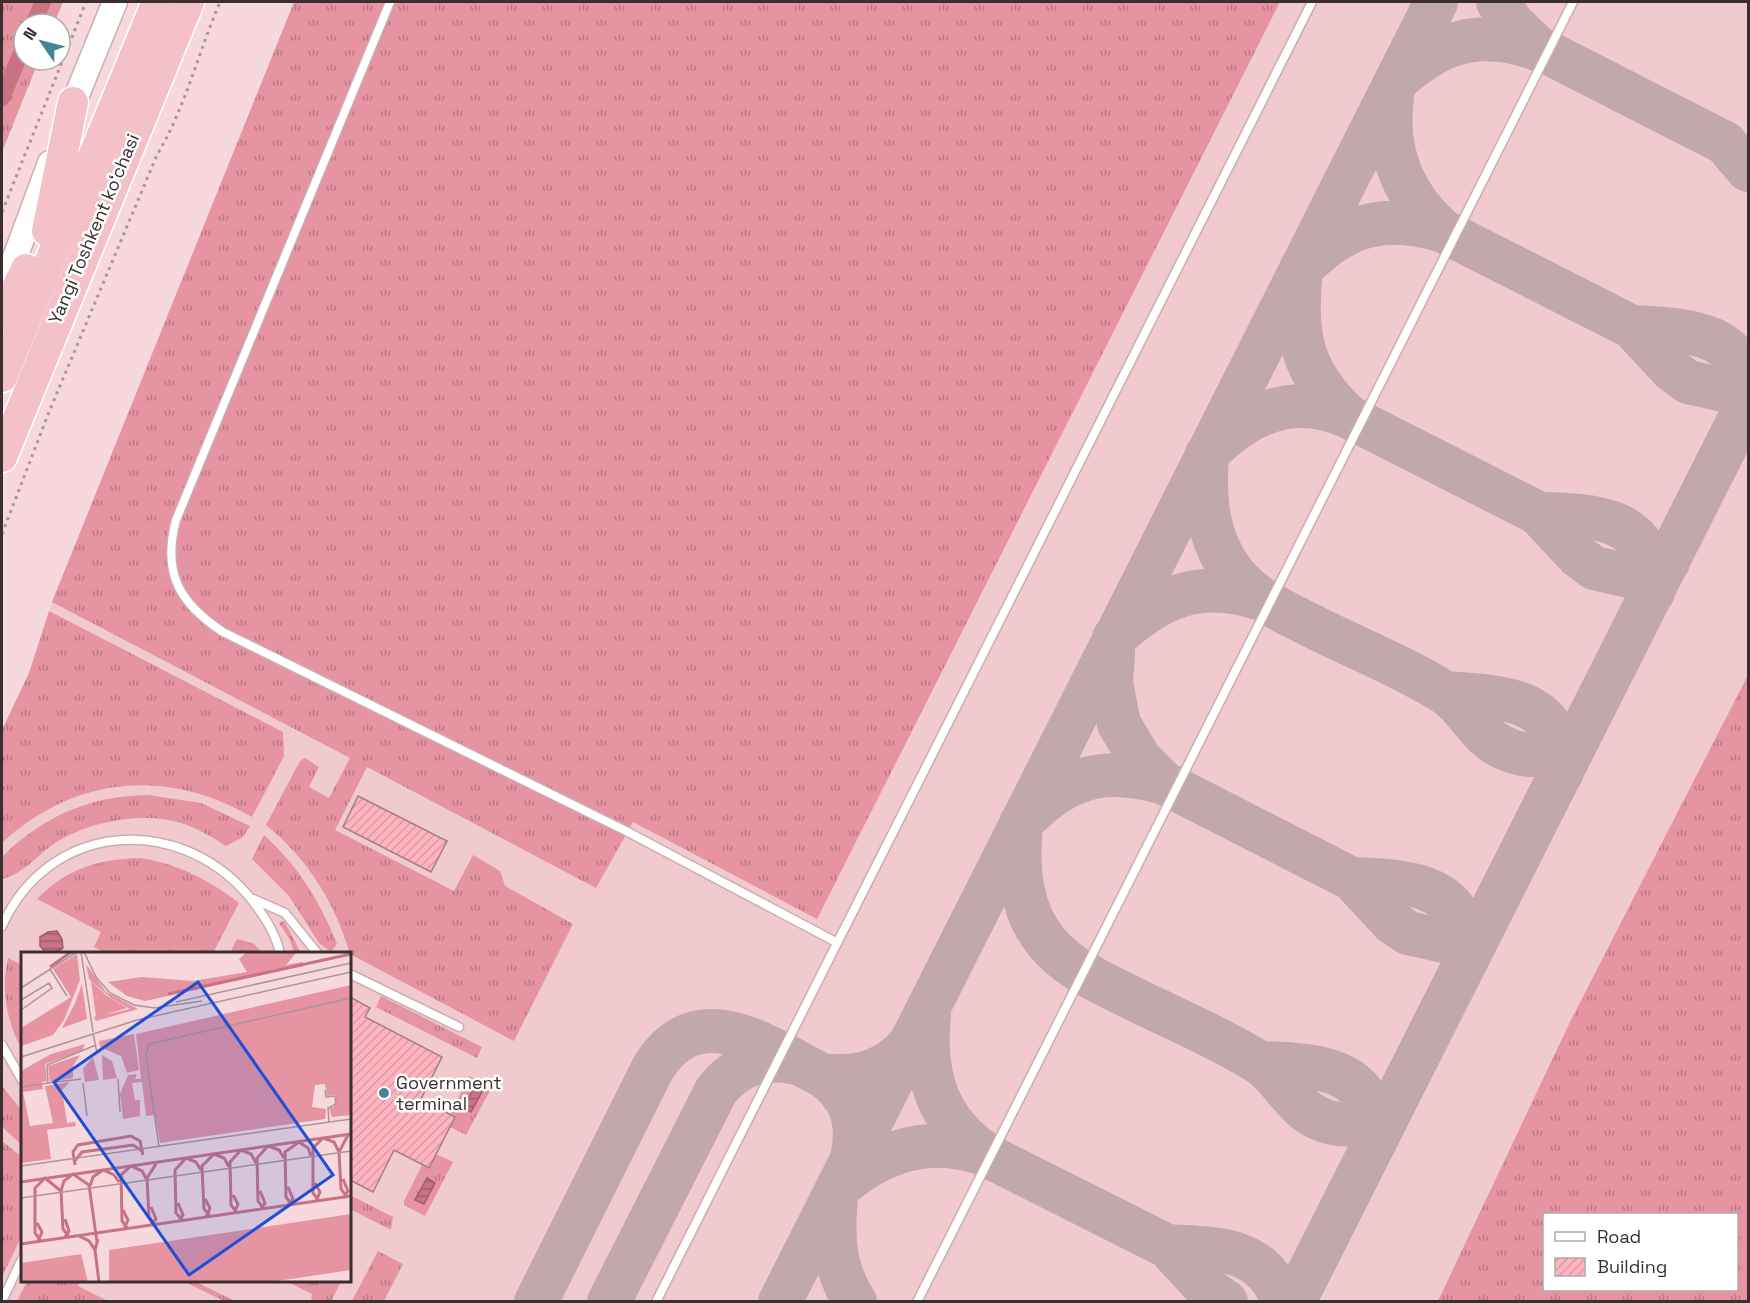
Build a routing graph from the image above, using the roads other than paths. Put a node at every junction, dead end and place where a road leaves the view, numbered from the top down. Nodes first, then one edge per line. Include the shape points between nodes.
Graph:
1 (115, 2) edge
2 (157, 2) edge
3 (189, 2) edge
4 (390, 2) edge
5 (1312, 2) edge
6 (1573, 2) edge
7 (142, 38) junction
8 (73, 102) junction
9 (48, 226) junction
10 (2, 296) edge
11 (31, 305) junction
12 (2, 318) edge
13 (2, 377) edge
14 (2, 457) edge
15 (249, 898) junction
16 (3, 920) edge
17 (836, 942) junction
18 (279, 952) edge
19 (316, 952) edge
20 (351, 974) edge
21 (459, 1027) dead end
22 (2, 1046) edge
23 (21, 1078) edge
24 (21, 1261) edge
25 (2, 1301) edge
26 (656, 1302) edge
27 (917, 1302) edge

1 - 8 main road
2 - 7 highway, Yangi Toshkent ko‘chasi
3 - 14 highway, Yangi Toshkent ko‘chasi
4 - 17 lane via 176,520 171,560 181,594 196,612 224,632 626,831
5 - 17 lane
6 - 27 lane
7 - 9 highway
7 - 11 highway, Yangi Toshkent ko‘chasi
8 - 9 highway
8 - 10 main road
9 - 11 highway
9 - 12 highway
11 - 13 highway, Yangi Toshkent ko‘chasi
15 - 16 lane via 218,866 197,854 166,843 124,839 94,844 57,862 18,897
15 - 18 lane via 270,928
15 - 19 lane via 285,913
17 - 26 lane
20 - 21 lane
22 - 23 lane
24 - 25 lane

